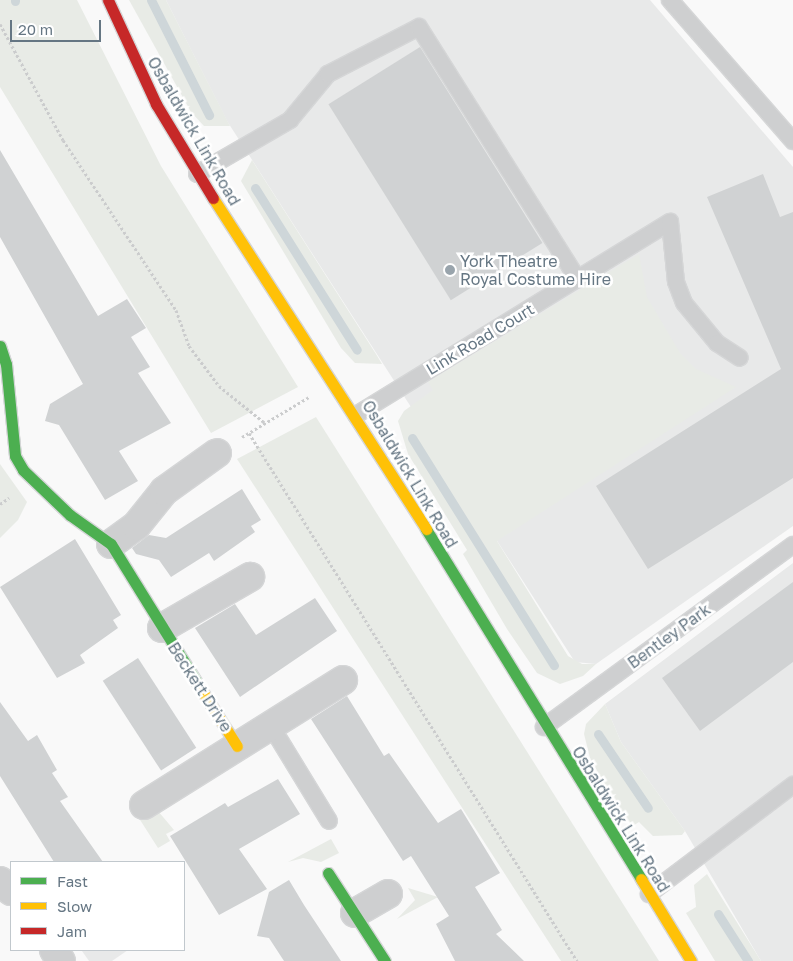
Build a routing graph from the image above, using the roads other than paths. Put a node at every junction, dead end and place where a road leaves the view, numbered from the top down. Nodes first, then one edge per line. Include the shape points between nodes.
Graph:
1 (108, 0) edge
2 (670, 0) edge
3 (793, 141) edge
4 (197, 174) junction
5 (578, 279) junction
6 (0, 346) edge
7 (740, 358) dead end
8 (356, 415) junction
9 (217, 453) dead end
10 (111, 544) junction
11 (793, 546) edge
12 (250, 577) dead end
13 (162, 628) junction
14 (343, 680) dead end
15 (271, 726) junction
16 (544, 727) junction
17 (237, 746) junction
18 (793, 785) edge
19 (144, 805) dead end
20 (329, 820) dead end
21 (328, 873) dead end
22 (0, 881) edge
23 (10, 890) edge
24 (388, 894) dead end
25 (649, 894) junction
26 (355, 913) junction
27 (385, 961) edge
28 (691, 961) edge

1 - 4 street, Osbaldwick Link Road via 156,104
2 - 3 lane
4 - 5 lane via 290,120 328,74 419,28
4 - 8 street, Osbaldwick Link Road
5 - 7 lane, Link Road Court via 670,222 676,282 684,303 717,343
5 - 8 lane, Link Road Court
6 - 10 street, Beckett Drive via 6,364 15,456 22,470 70,514
8 - 16 street, Osbaldwick Link Road
9 - 10 street via 164,491 141,520
10 - 13 street, Beckett Drive
11 - 16 lane, Bentley Park
12 - 13 street, Beckett Drive
13 - 17 street, Beckett Drive
14 - 15 street, Beckett Drive
15 - 17 street, Beckett Drive
15 - 20 lane
16 - 25 street, Osbaldwick Link Road
17 - 19 street, Beckett Drive
18 - 25 lane
21 - 26 street
22 - 23 street
24 - 26 street
25 - 28 street, Osbaldwick Link Road
26 - 27 street

